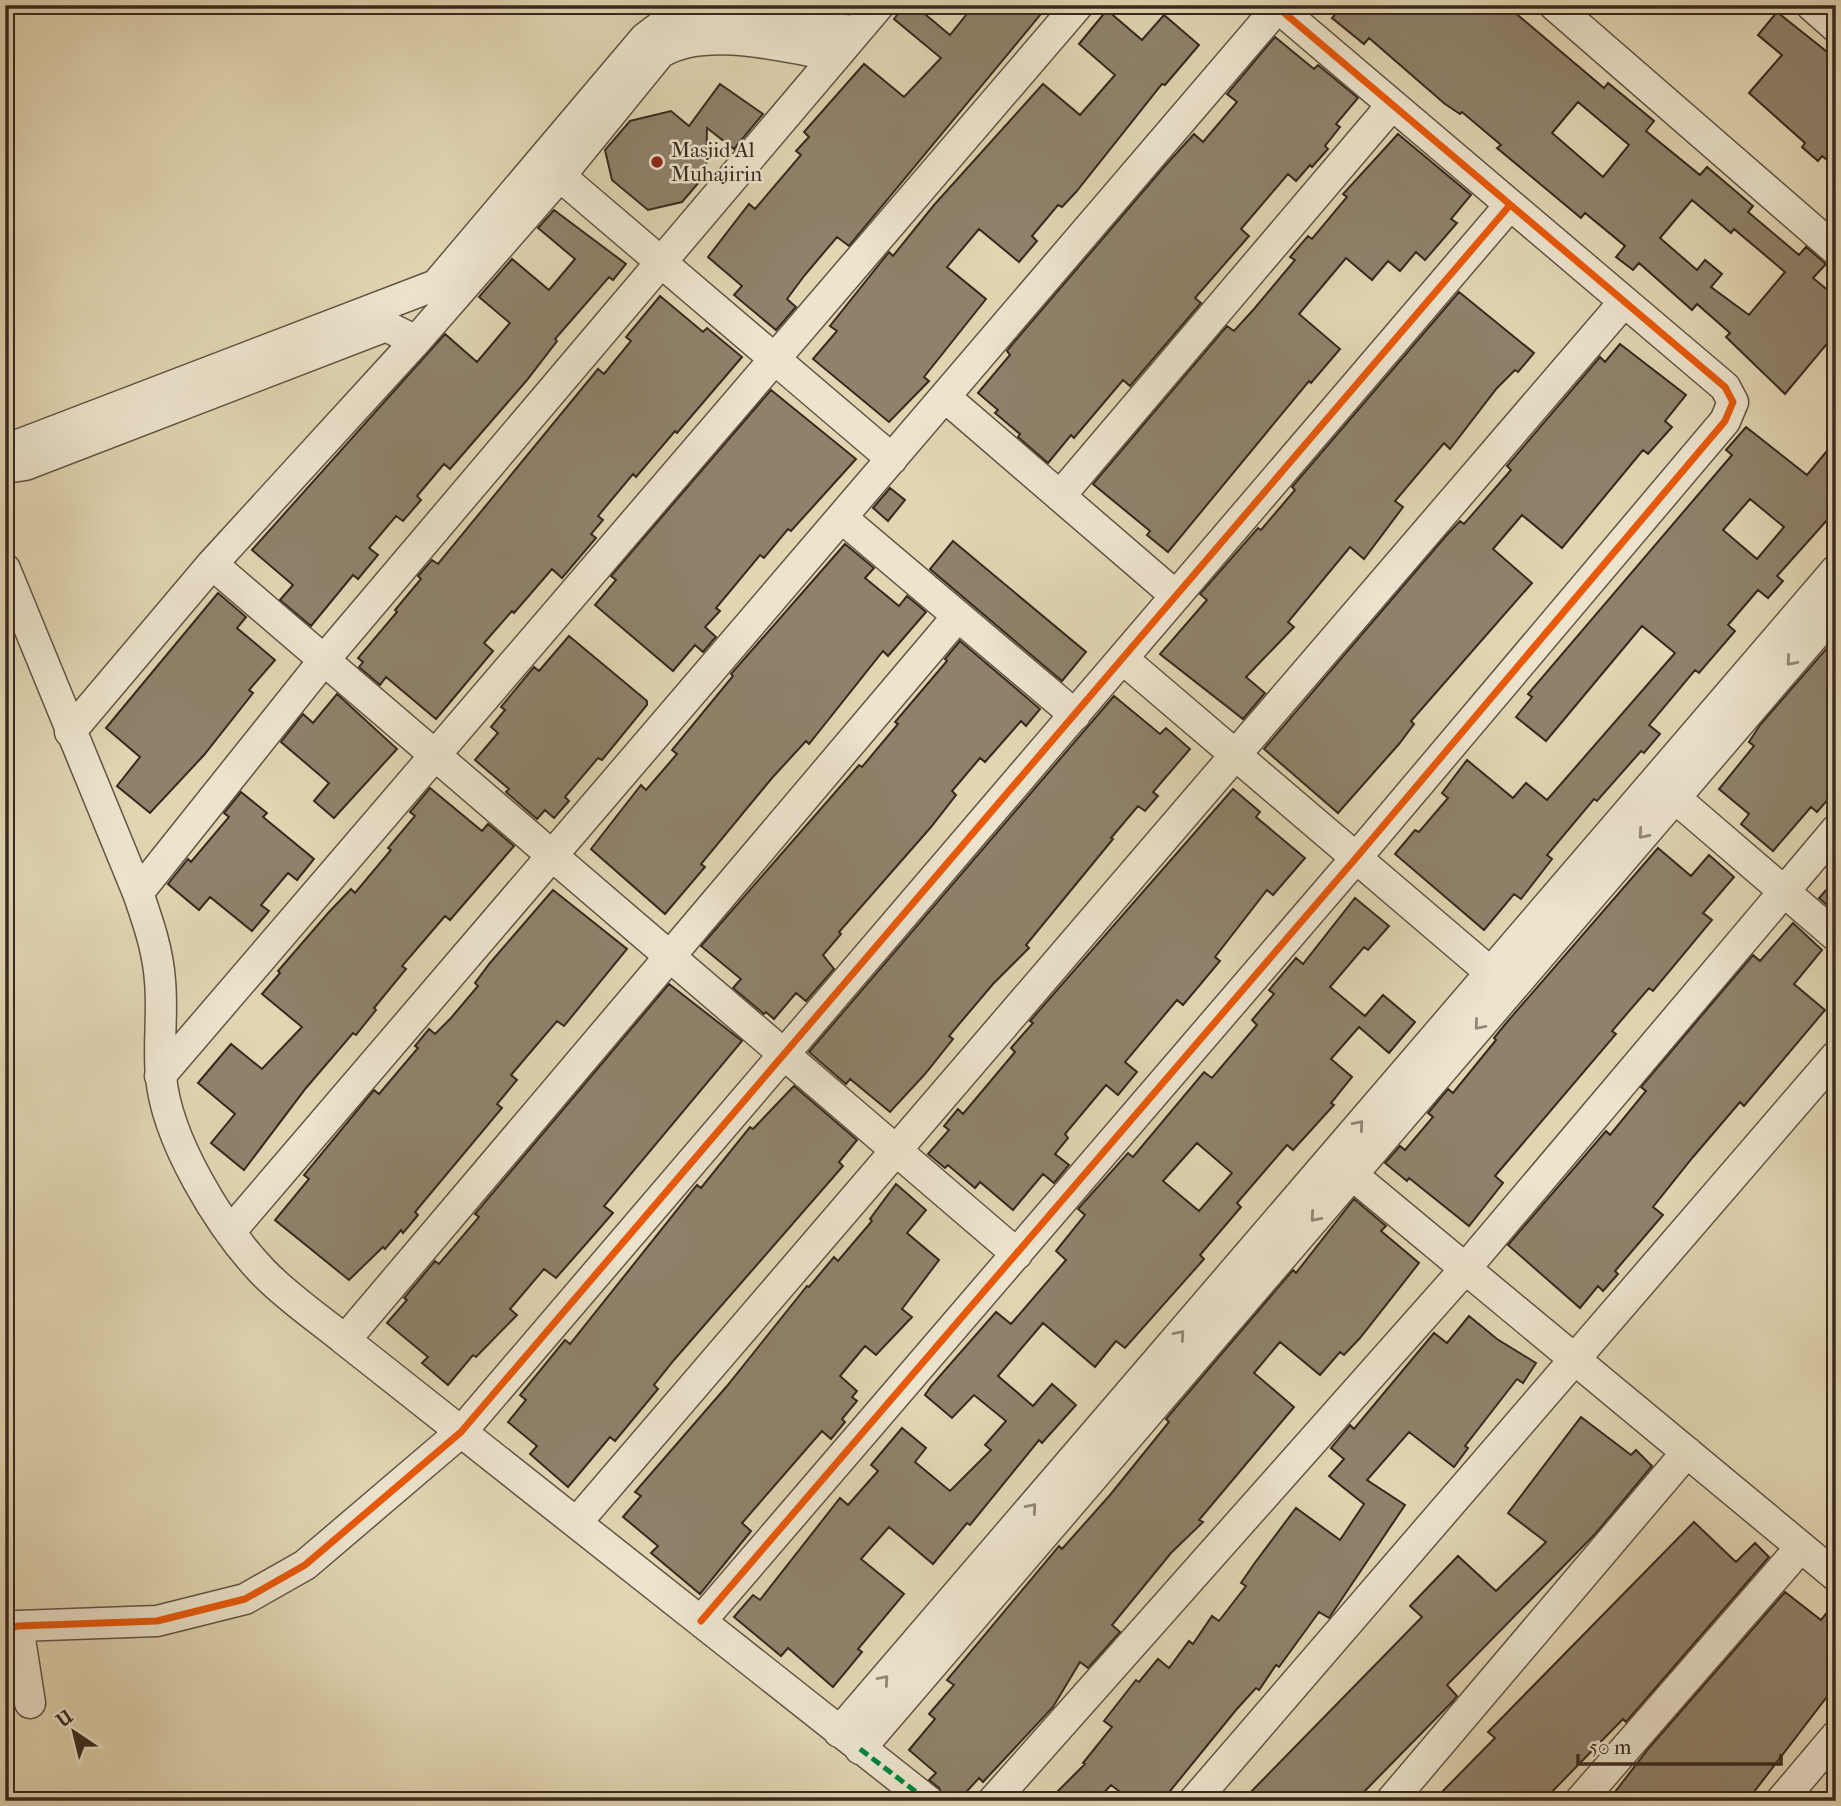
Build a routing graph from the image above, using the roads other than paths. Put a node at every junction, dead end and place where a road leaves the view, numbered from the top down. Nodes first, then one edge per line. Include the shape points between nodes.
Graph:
1 (879, 5) edge
2 (1078, 5) edge
3 (1554, 5) edge
4 (1811, 5) edge
5 (1276, 6) edge
6 (1836, 27) edge
7 (857, 31) junction
8 (836, 56) junction
9 (1392, 105) junction
10 (561, 176) junction
11 (1510, 205) junction
12 (1836, 250) edge
13 (660, 262) junction
14 (1624, 302) junction
15 (416, 341) junction
16 (775, 360) junction
17 (945, 397) junction
18 (5, 450) edge
19 (892, 459) junction
20 (5, 468) edge
21 (1060, 496) junction
22 (842, 518) junction
23 (212, 564) junction
24 (5, 569) edge
25 (1836, 569) edge
26 (1176, 596) junction
27 (1836, 610) edge
28 (958, 616) junction
29 (1123, 659) junction
30 (324, 660) junction
31 (1075, 715) junction
32 (70, 732) junction
33 (1235, 754) junction
34 (436, 756) junction
35 (1664, 789) junction
36 (1836, 830) edge
37 (553, 857) junction
38 (1356, 858) junction
39 (1784, 892) junction
40 (138, 893) junction
41 (1836, 936) edge
42 (668, 956) junction
43 (1500, 981) junction
44 (785, 1055) junction
45 (1836, 1056) edge
46 (160, 1076) junction
47 (895, 1150) junction
48 (1341, 1166) junction
49 (230, 1232) junction
50 (1017, 1254) junction
51 (1465, 1269) junction
52 (345, 1340) junction
53 (1575, 1359) junction
54 (461, 1432) junction
55 (1687, 1452) junction
56 (577, 1522) junction
57 (1801, 1547) junction
58 (1836, 1576) edge
59 (701, 1621) junction
60 (12, 1628) edge
61 (30, 1703) dead end
62 (849, 1741) junction
63 (1834, 1741) edge
64 (928, 1801) edge
65 (993, 1801) edge
66 (1194, 1801) edge
67 (1391, 1801) edge
68 (1580, 1801) edge
69 (1781, 1801) edge

1 - 7 street
2 - 16 street
3 - 12 street
4 - 6 street
5 - 9 street
5 - 17 street
7 - 8 street
7 - 18 street via 685,19 665,23 645,38 436,285
8 - 10 street via 765,44 692,39 676,43 660,53
8 - 13 street
9 - 11 street
9 - 21 street
10 - 13 street
10 - 15 street
11 - 14 street
11 - 26 street
13 - 16 street
13 - 30 street
14 - 33 street
14 - 38 street via 1725,387 1733,402 1725,421
15 - 20 street via 386,326 25,465
15 - 23 street
16 - 19 street
16 - 34 street
17 - 19 street
17 - 21 street
19 - 22 street
21 - 26 street
22 - 28 street
22 - 37 street
23 - 30 street
23 - 32 street
24 - 32 street
25 - 35 street
26 - 29 street
27 -> 35 street
28 - 31 street
28 - 42 street
29 - 31 street
29 - 33 street
30 - 34 street
30 - 40 street
31 - 44 street
32 - 40 street
33 - 38 street
33 - 47 street
34 - 37 street
34 - 46 street
35 - 39 street
35 - 43 street
36 - 39 street
37 - 42 street
37 - 49 street
38 - 43 street
38 - 50 street
39 - 41 street
39 - 51 street
40 - 46 street via 156,946 161,982
42 - 44 street
42 - 52 street
43 - 48 street
44 - 47 street
44 - 54 street
45 - 53 street
46 - 49 street via 179,1143
47 - 50 street
47 - 56 street
48 - 51 street
48 - 62 street
49 - 52 street via 263,1273
50 - 59 street
51 - 53 street
51 - 65 street
52 - 54 street
53 - 55 street
53 - 66 street
54 - 56 street
54 - 60 street via 305,1565 245,1599 157,1621
55 - 57 street
55 - 67 street
56 - 59 street
57 - 58 street
57 - 68 street
59 - 62 street
60 - 61 street
62 - 64 street
63 - 69 street

